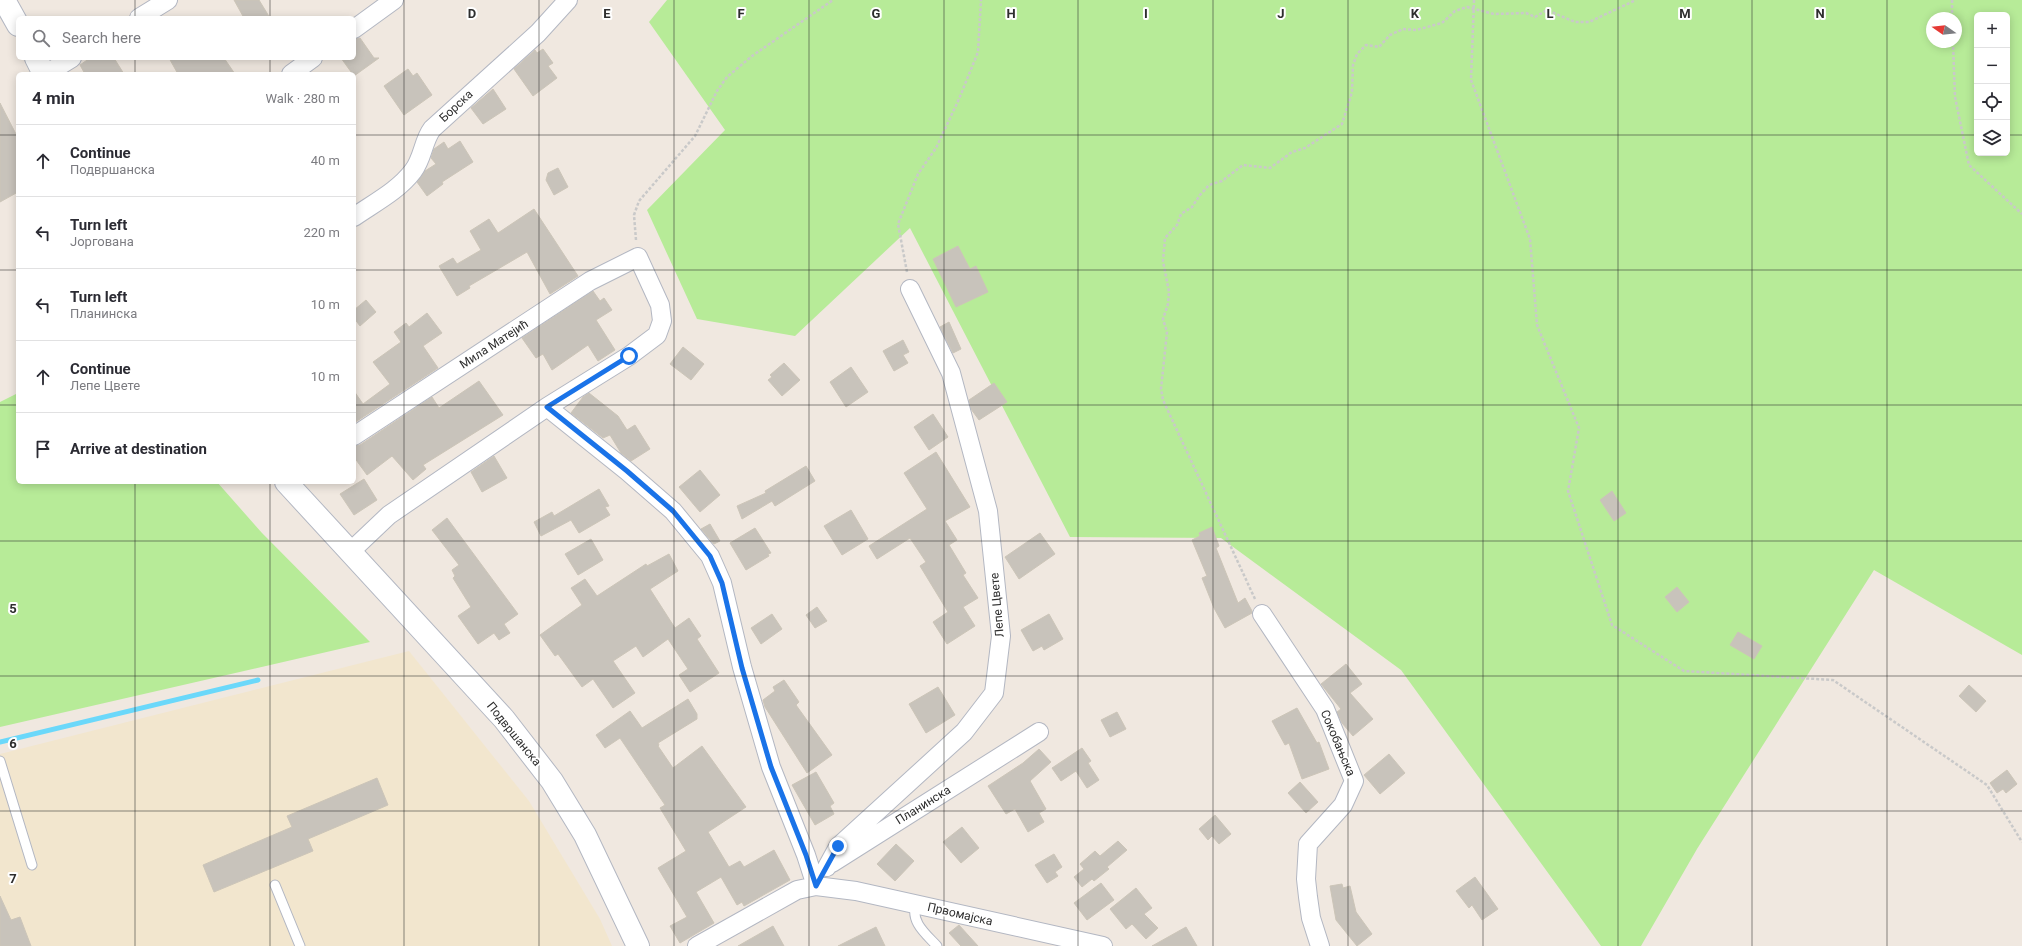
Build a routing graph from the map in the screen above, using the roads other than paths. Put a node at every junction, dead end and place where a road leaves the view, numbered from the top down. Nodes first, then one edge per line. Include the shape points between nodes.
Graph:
1 (4, 0) edge
2 (168, 0) edge
3 (394, 0) edge
4 (568, 0) edge
5 (142, 16) edge
6 (16, 21) edge
7 (356, 28) edge
8 (37, 60) edge
9 (69, 60) edge
10 (310, 60) edge
11 (44, 72) edge
12 (48, 72) edge
13 (294, 72) edge
14 (356, 216) edge
15 (910, 288) road end
16 (547, 407) junction
17 (356, 435) edge
18 (288, 484) edge
19 (350, 552) junction
20 (1262, 614) road end
21 (1039, 732) dead end
22 (0, 762) edge
23 (32, 865) dead end
24 (827, 866) junction
25 (275, 885) dead end
26 (816, 886) junction
27 (916, 904) junction
28 (300, 946) edge
29 (638, 946) edge
30 (697, 946) edge
31 (936, 946) edge
32 (1103, 946) edge
33 (1320, 946) edge

1 - 6 street
2 - 5 street
3 - 7 street
4 - 14 street, Борска via 538,34 432,128 427,135 419,162 400,185
8 - 11 street
9 - 12 street
10 - 13 street
15 - 24 street, Лепе Цвете via 951,374 988,511 1001,636 994,693 964,732 838,846
16 - 17 street, Мила Матејић via 629,356 657,335 662,321 660,304 638,257 590,281
16 - 19 street via 389,515
16 - 26 street via 673,511 710,556 722,583 742,668 771,767
18 - 19 street, Подвршанска
19 - 29 street, Подвршанска via 504,719 552,781 585,835
20 - 33 street, Сокобањска via 1325,709 1354,781 1343,805 1308,844 1308,897
21 - 24 street, Планинска
22 - 23 lane
24 - 26 street, Планинска
25 - 28 lane
26 - 27 street, Првомајска via 856,891
26 - 30 street via 797,890
27 - 31 lane via 916,921
27 - 32 street, Првомајска

